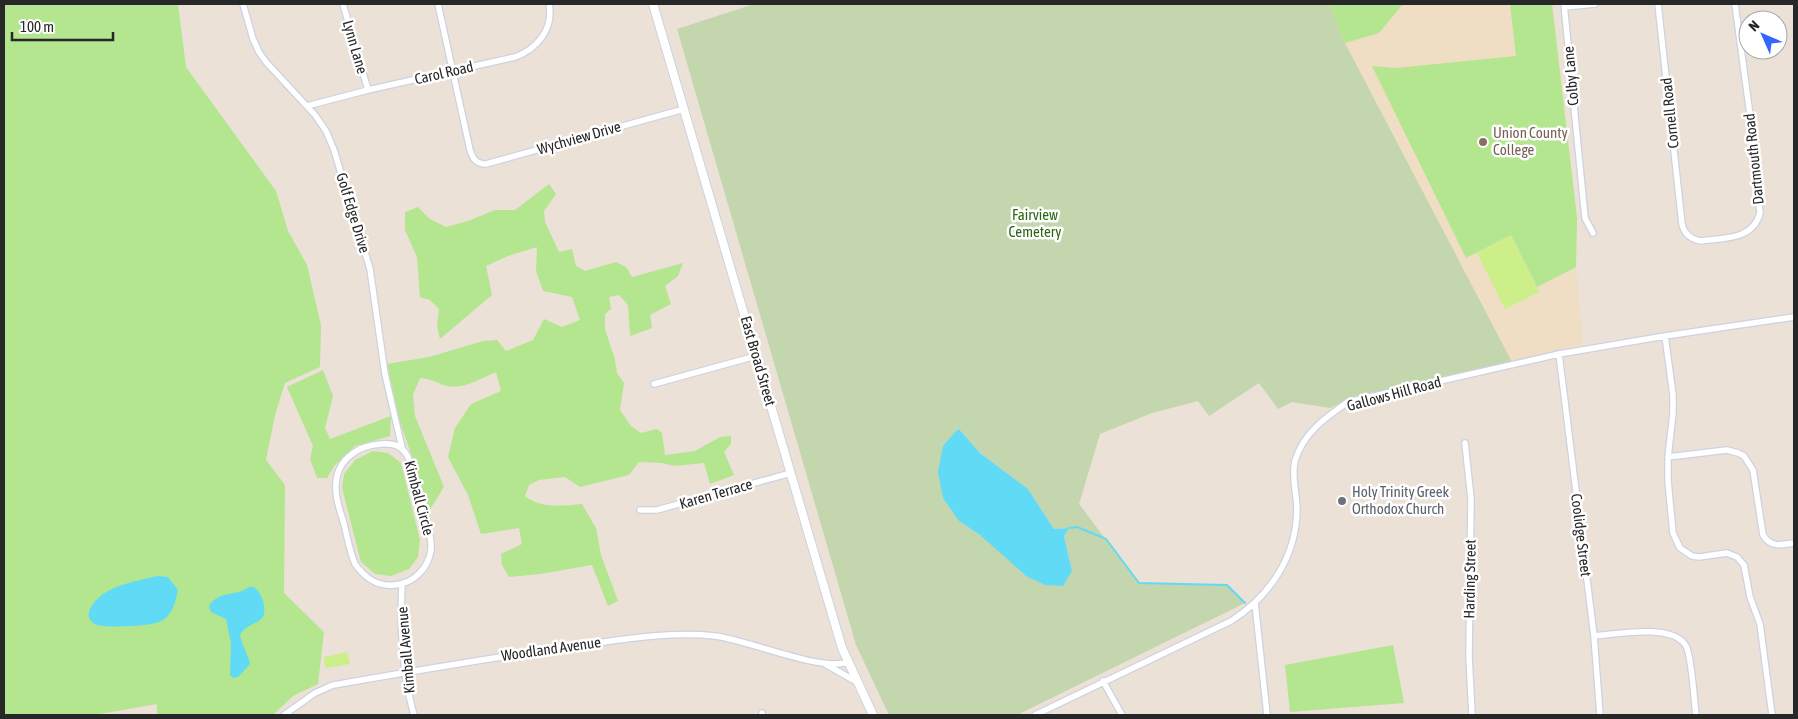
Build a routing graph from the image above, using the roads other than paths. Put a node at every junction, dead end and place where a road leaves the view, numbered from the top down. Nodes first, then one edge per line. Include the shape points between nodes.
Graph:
1 (243, 4) edge
2 (343, 4) edge
3 (438, 4) edge
4 (549, 4) edge
5 (652, 4) edge
6 (1595, 4) edge
7 (1658, 4) edge
8 (1734, 4) edge
9 (1565, 5) edge
10 (453, 71) junction
11 (368, 90) junction
12 (307, 106) junction
13 (684, 109) junction
14 (1682, 222) joint
15 (1593, 233) dead end
16 (1794, 317) edge
17 (1665, 336) junction
18 (1559, 354) junction
19 (756, 356) junction
20 (654, 384) dead end
21 (1464, 443) dead end
22 (402, 448) junction
23 (1668, 456) junction
24 (791, 473) junction
25 (640, 510) dead end
26 (1794, 543) edge
27 (402, 584) junction
28 (1255, 603) junction
29 (1594, 636) junction
30 (848, 662) junction
31 (825, 664) junction
32 (405, 672) junction
33 (1104, 681) junction
34 (857, 682) junction
35 (284, 715) edge
36 (414, 715) edge
37 (873, 715) edge
38 (1035, 715) edge
39 (1122, 715) edge
40 (1268, 715) edge
41 (1472, 715) edge
42 (1600, 715) edge
43 (1696, 715) edge
44 (1772, 715) edge

1 - 12 street, Golf Edge Drive via 259,52
2 - 11 street, Lynn Lane
3 - 10 street
4 - 10 street, Carol Road via 548,24 542,38 532,48 515,57
5 - 13 street, East Broad Street
6 - 9 street, Colby Lane
7 - 14 street, Cornell Road
8 - 14 street, Dartmouth Road via 1760,213 1749,232 1701,241 1690,238
9 - 15 street, Colby Lane via 1584,218
10 - 11 street, Carol Road
10 - 13 street, Wychview Drive via 470,150 480,164
11 - 12 street, Carol Road
12 - 22 street, Golf Edge Drive via 326,131 334,150 370,269 384,367
13 - 19 street, East Broad Street
16 - 17 street, Gallows Hill Road
17 - 18 street, Gallows Hill Road
17 - 23 street via 1673,395
18 - 28 street, Gallows Hill Road via 1348,402 1330,413 1305,440 1295,461 1297,508 1294,536 1279,574
18 - 29 street, Coolidge Street
19 - 20 street
19 - 24 street, East Broad Street
21 - 41 street, Harding Street via 1471,499 1468,656
22 - 27 street, Kimball Circle via 410,462 431,550 420,572
22 - 27 street, Kimball Circle via 388,444 360,448 343,462 336,483 336,497 355,564 366,577 378,583
23 - 26 street via 1727,450 1744,456 1754,470 1763,535 1774,545
23 - 44 street via 1673,534 1680,548 1700,557 1727,553 1744,565 1750,597 1760,624
24 - 25 street, Karen Terrace via 657,510
24 - 30 street, East Broad Street
27 - 32 street, Kimball Avenue
28 - 33 street, Gallows Hill Road via 1231,621
28 - 40 street
29 - 42 street, Coolidge Street
29 - 43 street via 1642,631 1680,639 1689,656
30 - 31 street, Woodland Avenue
30 - 34 street, East Broad Street
31 - 32 street, Woodland Avenue via 733,639 696,634 608,642
31 - 34 street, Woodland Avenue
32 - 35 street, Woodland Avenue via 332,685
32 - 36 street, Kimball Avenue
33 - 38 street, Gallows Hill Road
33 - 39 street
34 - 37 street, East Broad Street

